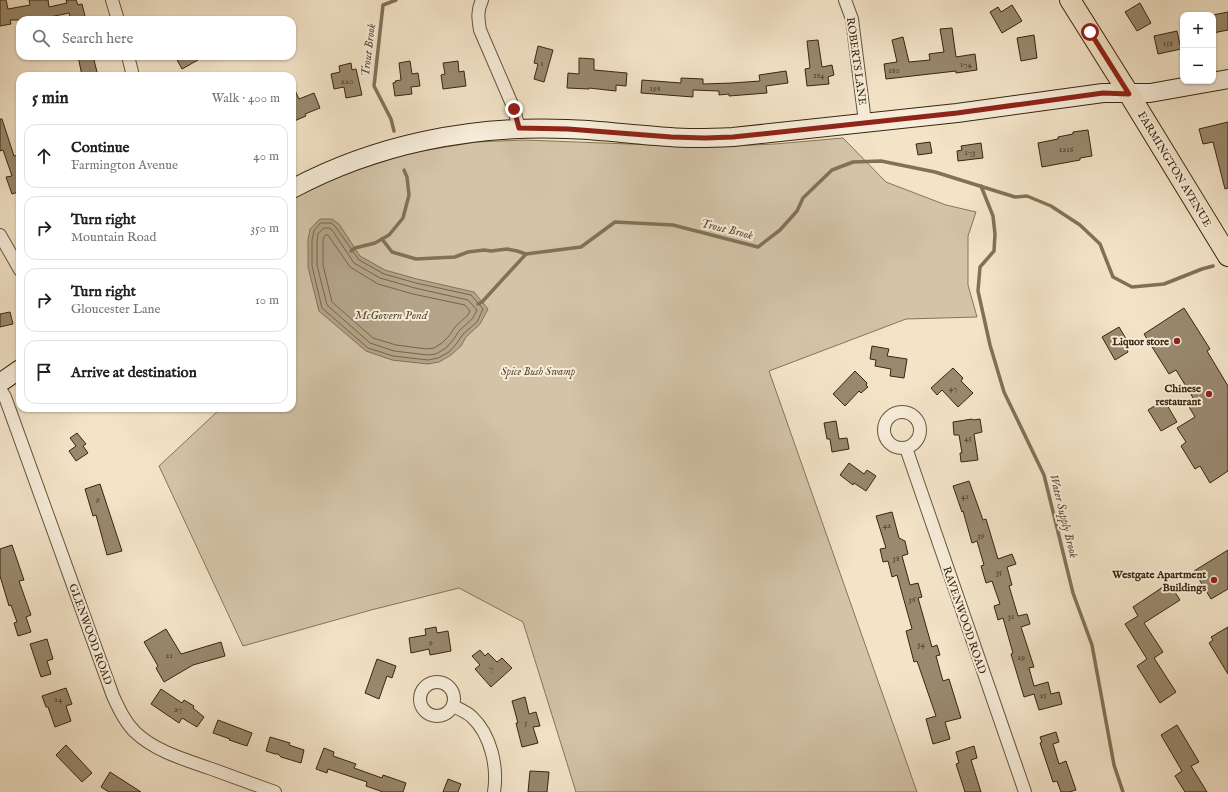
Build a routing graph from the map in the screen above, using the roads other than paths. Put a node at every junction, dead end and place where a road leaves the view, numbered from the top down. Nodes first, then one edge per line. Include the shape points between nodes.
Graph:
1 (112, 0) edge
2 (482, 0) edge
3 (845, 0) edge
4 (1070, 0) edge
5 (117, 16) edge
6 (129, 60) edge
7 (132, 72) edge
8 (1228, 78) edge
9 (1129, 94) junction
10 (865, 122) junction
11 (519, 128) junction
12 (296, 187) edge
13 (0, 235) edge
14 (1228, 256) edge
15 (16, 263) edge
16 (16, 372) edge
17 (0, 383) edge
18 (0, 389) edge
19 (906, 448) dead end
20 (453, 706) dead end
21 (275, 792) edge
22 (494, 792) edge
23 (1024, 792) edge

1 - 5 street
2 - 11 street via 478,16 480,30 514,109
3 - 10 street, ROBERTS LANE via 852,19
4 - 9 main road, FARMINGTON AVENUE
6 - 7 street
8 - 9 main road via 1158,92
9 - 10 main road via 1103,93 972,111
9 - 14 main road, FARMINGTON AVENUE
10 - 11 main road via 789,132 705,138
11 - 12 main road via 459,134 411,144 340,166
13 - 15 street
16 - 17 main road
18 - 21 street, GLENWOOD ROAD via 113,696 127,722 148,742 173,756
19 - 23 street, RAVENWOOD ROAD
20 - 22 street via 471,716 485,736 494,763

